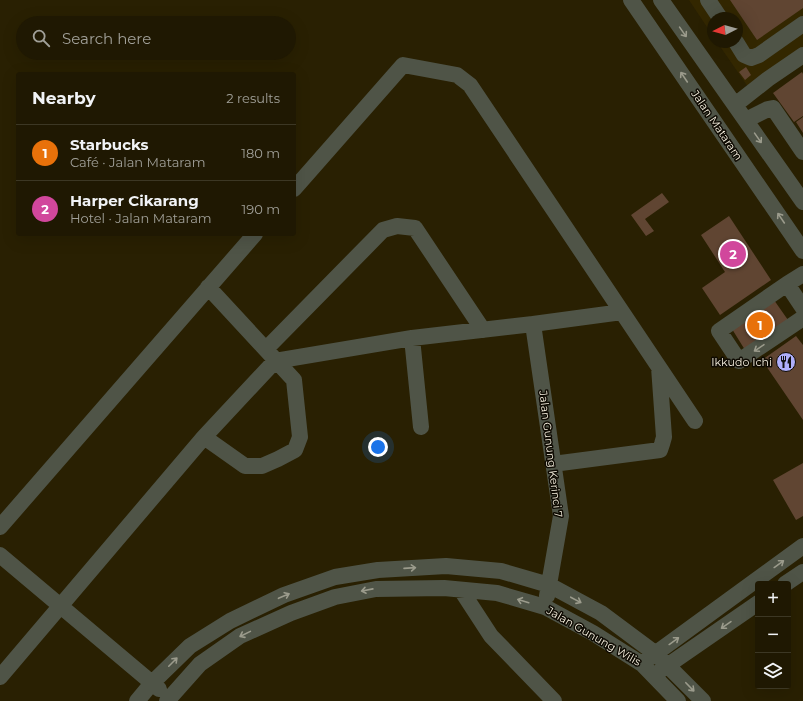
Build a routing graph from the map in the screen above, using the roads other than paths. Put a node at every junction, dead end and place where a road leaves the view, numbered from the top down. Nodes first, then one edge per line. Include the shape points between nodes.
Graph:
1 (631, 0) edge
2 (661, 0) edge
3 (708, 0) edge
4 (716, 12) edge
5 (803, 24) edge
6 (740, 48) edge
7 (803, 55) edge
8 (754, 57) junction
9 (768, 79) junction
10 (735, 105) junction
11 (746, 120) junction
12 (803, 152) edge
13 (296, 187) edge
14 (803, 202) edge
15 (253, 236) edge
16 (803, 251) edge
17 (803, 274) edge
18 (788, 284) junction
19 (208, 287) junction
20 (803, 308) edge
21 (622, 312) junction
22 (803, 318) edge
23 (533, 324) junction
24 (483, 330) junction
25 (412, 338) junction
26 (270, 355) junction
27 (659, 367) junction
28 (695, 421) dead end
29 (421, 427) dead end
30 (204, 437) junction
31 (553, 464) junction
32 (0, 527) edge
33 (803, 546) edge
34 (0, 555) edge
35 (803, 572) edge
36 (790, 581) edge
37 (549, 585) junction
38 (461, 590) junction
39 (61, 605) junction
40 (755, 605) edge
41 (545, 607) junction
42 (656, 654) junction
43 (668, 665) junction
44 (648, 670) junction
45 (0, 677) edge
46 (152, 684) junction
47 (169, 699) edge
48 (137, 701) edge
49 (554, 701) edge
50 (678, 701) edge
51 (703, 701) edge

16 -> 1 street, Jalan Mataram
2 -> 10 street
3 - 4 street
5 - 8 street
6 - 8 street via 744,55
7 - 9 street
8 - 9 street
9 - 10 street
10 - 11 street
11 - 12 street via 773,108
11 -> 14 street
13 - 21 street via 403,65 457,75 470,85
15 - 19 street
17 - 18 street
18 - 20 street
22 -> 18 street via 739,361 719,331
19 - 26 street
19 - 32 street
21 - 23 street
21 - 27 street
23 - 24 street
23 - 31 street, Jalan Gunung Kerinci 7
24 - 25 street
24 - 26 street via 415,228 397,226 383,230
25 - 26 street
25 - 29 street
26 - 30 street
26 - 30 street via 294,380 300,436 295,450 262,466 245,466
27 - 28 street
27 - 31 street via 664,437 660,450
30 - 39 street
31 - 37 street, Jalan Gunung Kerinci 7 via 561,516
42 -> 33 street
34 - 39 street
35 - 36 street
37 - 41 street, Jalan Gunung Kerinci 7
37 -> 42 street, Jalan Gunung Wilis via 601,613
46 -> 37 street, Jalan Gunung Wilis via 190,646 230,621 284,595 335,577 378,570 446,566 501,571
41 -> 38 street, Jalan Gunung Wilis via 498,593
38 -> 47 street, Jalan Gunung Wilis via 376,588 335,597 291,612 240,636 200,664
38 - 49 street via 491,636
39 - 45 street
39 - 46 street
40 -> 43 street
41 - 44 street, Jalan Gunung Wilis via 593,634
42 - 43 street, Jalan Gunung Wilis
42 - 44 street
43 - 44 street
43 -> 51 street, Jalan Gunung Wilis
44 - 50 street, Jalan Gunung Wilis
46 - 47 street
46 - 48 street, Jalan Gunung Wilis

